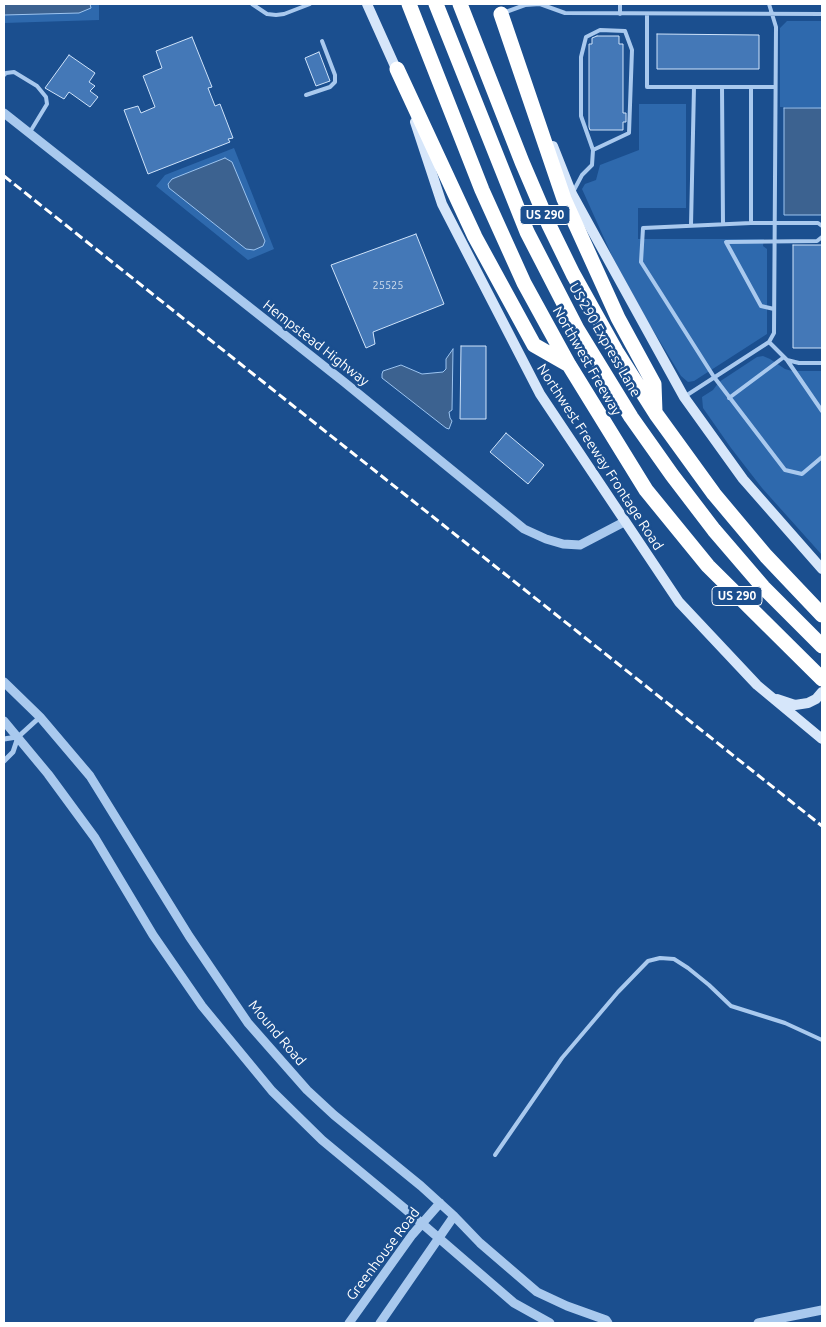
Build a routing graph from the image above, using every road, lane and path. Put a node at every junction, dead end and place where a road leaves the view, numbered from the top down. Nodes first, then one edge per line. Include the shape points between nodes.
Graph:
1 (252, 4) edge
2 (310, 4) edge
3 (367, 4) edge
4 (409, 4) edge
5 (436, 4) edge
6 (460, 4) edge
7 (540, 4) edge
8 (620, 4) edge
9 (769, 4) edge
10 (499, 9) edge
11 (620, 14) junction
12 (647, 14) junction
13 (772, 14) junction
14 (822, 14) edge
15 (322, 41) dead end
16 (397, 69) junction
17 (4, 75) edge
18 (694, 87) junction
19 (722, 87) junction
20 (751, 87) junction
21 (774, 87) junction
22 (306, 95) dead end
23 (4, 113) edge
24 (30, 134) junction
25 (593, 150) junction
26 (572, 194) junction
27 (751, 223) junction
28 (723, 224) junction
29 (774, 224) junction
30 (691, 225) junction
31 (822, 226) edge
32 (822, 237) edge
33 (774, 242) junction
34 (774, 308) junction
35 (769, 342) junction
36 (785, 359) junction
37 (822, 363) edge
38 (569, 366) junction
39 (714, 378) junction
40 (684, 397) junction
41 (729, 398) junction
42 (822, 411) edge
43 (656, 414) junction
44 (822, 457) edge
45 (624, 522) junction
46 (822, 569) edge
47 (822, 616) edge
48 (819, 644) edge
49 (822, 679) edge
50 (4, 682) edge
51 (822, 692) edge
52 (772, 697) junction
53 (40, 717) junction
54 (4, 721) edge
55 (18, 737) junction
56 (4, 738) edge
57 (822, 740) edge
58 (4, 760) edge
59 (822, 1040) edge
60 (495, 1155) dead end
61 (440, 1203) junction
62 (454, 1216) junction
63 (421, 1224) junction
64 (438, 1239) junction
65 (822, 1310) edge
66 (349, 1323) edge
67 (380, 1323) edge
68 (550, 1323) edge
69 (608, 1323) edge
70 (758, 1323) edge

1 - 2 lane via 267,14 276,15
3 - 16 main road, Northwest Freeway Frontage Road
4 - 38 highway, Northwest Freeway / US 290 via 486,198 524,283
5 - 48 highway, US 290 Express Lane via 527,232 577,329 631,417 714,530 763,587
6 - 43 highway, US 290 via 522,162 558,243 598,321
7 - 10 lane
7 - 11 lane via 565,13
8 - 11 lane
9 - 13 lane
10 - 26 main road
10 - 43 highway via 564,199 618,318 654,384
11 - 12 lane
12 - 13 lane
12 - 18 lane via 647,87
13 - 14 lane
13 - 21 lane via 776,27
15 - 22 lane via 335,75 334,82 330,87
16 - 38 highway via 475,237 534,345
16 - 45 main road, Northwest Freeway Frontage Road via 442,204 540,394
17 - 24 lane via 14,72 37,86 46,97 47,104
18 - 19 lane
18 - 30 lane
19 - 20 lane
19 - 28 lane
20 - 21 lane
20 - 27 lane
21 - 29 lane
23 - 24 street, Hempstead Highway
24 - 45 street, Hempstead Highway via 524,529 563,544 580,545
25 - 25 lane via 580,116 581,57 586,37 600,30 625,31 632,50 629,133
25 - 26 lane via 592,165 582,175
26 - 40 main road
27 - 28 lane
27 - 29 lane
28 - 30 lane
29 - 31 lane via 818,223
29 - 33 lane
30 - 39 lane via 643,228 641,262
32 - 33 lane via 818,241
33 - 34 lane
33 - 34 lane via 726,242 762,306
34 - 35 lane via 774,333
35 - 36 lane
35 - 39 lane
36 - 37 lane via 798,363
36 - 41 lane
36 - 42 lane
38 - 49 highway, Northwest Freeway / US 290 via 646,490 708,566
39 - 40 lane
39 - 41 lane
40 - 46 main road via 743,479
41 - 44 lane via 785,470 802,474
43 - 47 highway, US 290 via 730,514
45 - 52 main road, Northwest Freeway Frontage Road via 679,602 756,685
50 - 53 street, Mound Road
51 - 52 main road via 808,703 795,705
52 - 57 main road, Northwest Freeway Frontage Road
53 - 55 street
53 - 61 street, Mound Road via 90,776 189,936 248,1023 307,1090
54 - 55 street
55 - 56 street
55 - 58 street via 13,752
55 - 63 street via 95,838 174,967 238,1051 272,1091 322,1140
59 - 60 lane via 785,1023 731,1006 674,959 648,961 562,1058
61 - 62 street, Mound Road
61 - 63 street, Greenhouse Road
62 - 64 street
62 - 69 street, Mound Road via 480,1243 538,1292
63 - 64 street
63 - 66 street, Greenhouse Road
64 - 67 street
64 - 68 street via 514,1303
65 - 70 street

